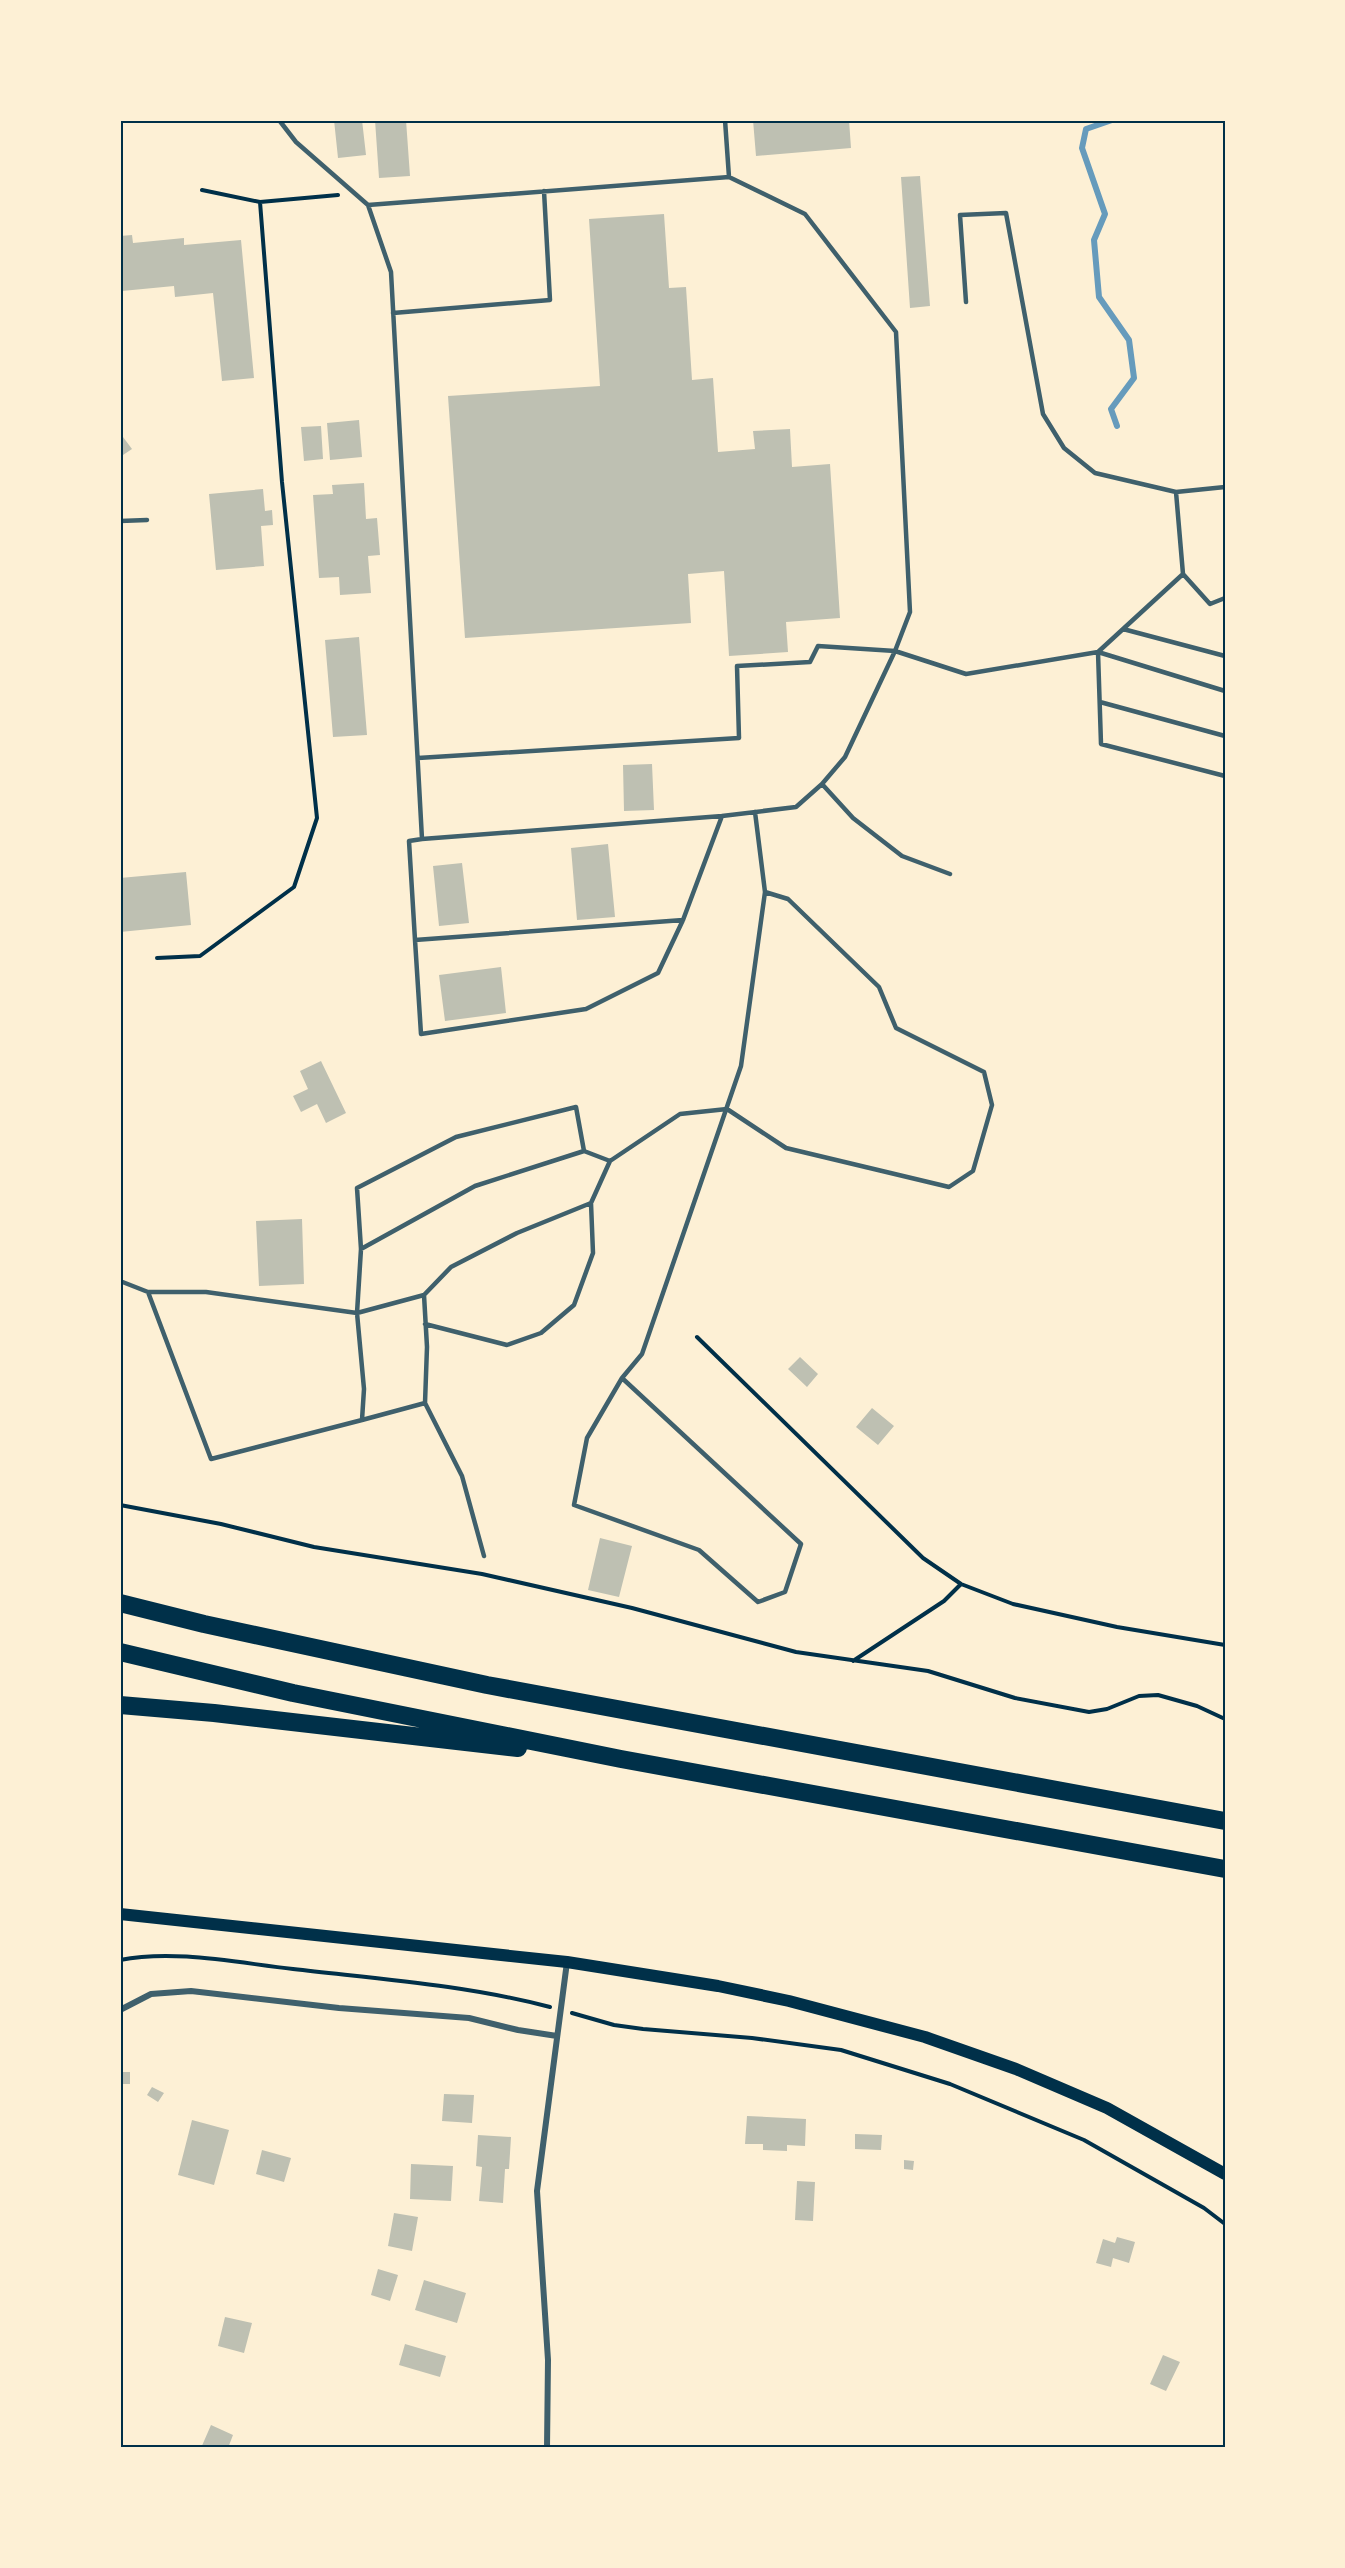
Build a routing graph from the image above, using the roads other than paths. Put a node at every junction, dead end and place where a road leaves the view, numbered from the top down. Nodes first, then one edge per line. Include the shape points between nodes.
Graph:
1 (279, 120) edge
2 (725, 120) edge
3 (729, 177) junction
4 (544, 191) junction
5 (368, 205) junction
6 (966, 302) dead end
7 (393, 313) junction
8 (1225, 486) edge
9 (1176, 492) junction
10 (147, 520) dead end
11 (120, 521) edge
12 (1183, 574) junction
13 (1225, 598) edge
14 (1123, 628) junction
15 (895, 651) junction
16 (1098, 652) junction
17 (1225, 656) edge
18 (1225, 691) edge
19 (1100, 702) junction
20 (1225, 736) edge
21 (418, 758) junction
22 (1225, 776) edge
23 (822, 784) junction
24 (755, 812) junction
25 (722, 816) junction
26 (422, 840) junction
27 (950, 874) dead end
28 (765, 892) junction
29 (683, 920) junction
30 (415, 940) junction
31 (727, 1109) junction
32 (584, 1151) junction
33 (610, 1161) junction
34 (591, 1203) junction
35 (361, 1249) junction
36 (120, 1281) edge
37 (148, 1292) junction
38 (424, 1295) junction
39 (357, 1313) junction
40 (425, 1324) junction
41 (622, 1378) junction
42 (425, 1403) junction
43 (362, 1420) junction
44 (484, 1556) dead end
45 (120, 1590) edge
46 (120, 1603) edge
47 (204, 1624) junction
48 (120, 1652) edge
49 (120, 1705) edge
50 (621, 1759) junction
51 (1225, 1821) edge
52 (1225, 1869) edge
53 (120, 1914) edge
54 (567, 1962) junction
55 (120, 2010) edge
56 (557, 2036) junction
57 (1225, 2174) edge
58 (547, 2448) edge

1 - 5 lane via 296,142
2 - 3 lane
3 - 4 lane
3 - 15 lane via 805,214 896,332 910,612
4 - 5 lane
4 - 7 lane via 550,300
5 - 7 lane via 391,272
6 - 9 lane via 960,215 1005,213 1042,414 1064,448 1095,473
7 - 21 lane
8 - 9 lane
9 - 12 lane
10 - 11 lane
12 - 13 lane via 1210,604
12 - 14 lane
14 - 16 lane
14 - 17 lane
15 - 16 lane via 966,674
15 - 21 lane via 818,646 810,662 737,666 739,738
15 - 23 lane via 845,757
16 - 18 lane
16 - 19 lane
19 - 20 lane
19 - 22 lane via 1101,744
21 - 26 lane
23 - 24 lane via 796,807
23 - 27 lane via 853,818 902,856
24 - 25 lane
24 - 28 lane
25 - 26 lane
25 - 29 lane
26 - 30 lane via 409,841
28 - 31 lane via 741,1066
28 - 31 lane via 788,899 879,987 896,1028 984,1072 992,1105 973,1171 949,1187 786,1148
29 - 30 lane
29 - 30 lane via 658,973 586,1009 422,1034
31 - 33 lane via 680,1114
31 - 41 lane via 642,1354
32 - 33 lane
32 - 35 lane via 475,1186
32 - 35 lane via 576,1107 456,1137 357,1188
33 - 34 lane
34 - 38 lane via 517,1233 451,1267
34 - 40 lane via 593,1253 574,1305 541,1333 507,1346
35 - 39 lane
36 - 37 lane
37 - 39 lane via 206,1292
37 - 43 lane via 211,1459
38 - 39 lane
38 - 40 lane
39 - 43 lane via 364,1389
40 - 42 lane
41 - 41 lane via 588,1438 574,1505 699,1550 758,1602 785,1592 801,1544
42 - 43 lane
42 - 44 lane via 462,1476
45 - 47 highway
46 - 47 highway
47 - 51 highway via 487,1685
48 - 50 highway
49 - 50 highway
50 - 52 highway
53 - 54 main road
54 - 56 street
54 - 57 main road via 738,1990 925,2037 1016,2069 1107,2108
55 - 56 street via 151,1994 191,1991 470,2018
56 - 58 street via 537,2191 548,2360

